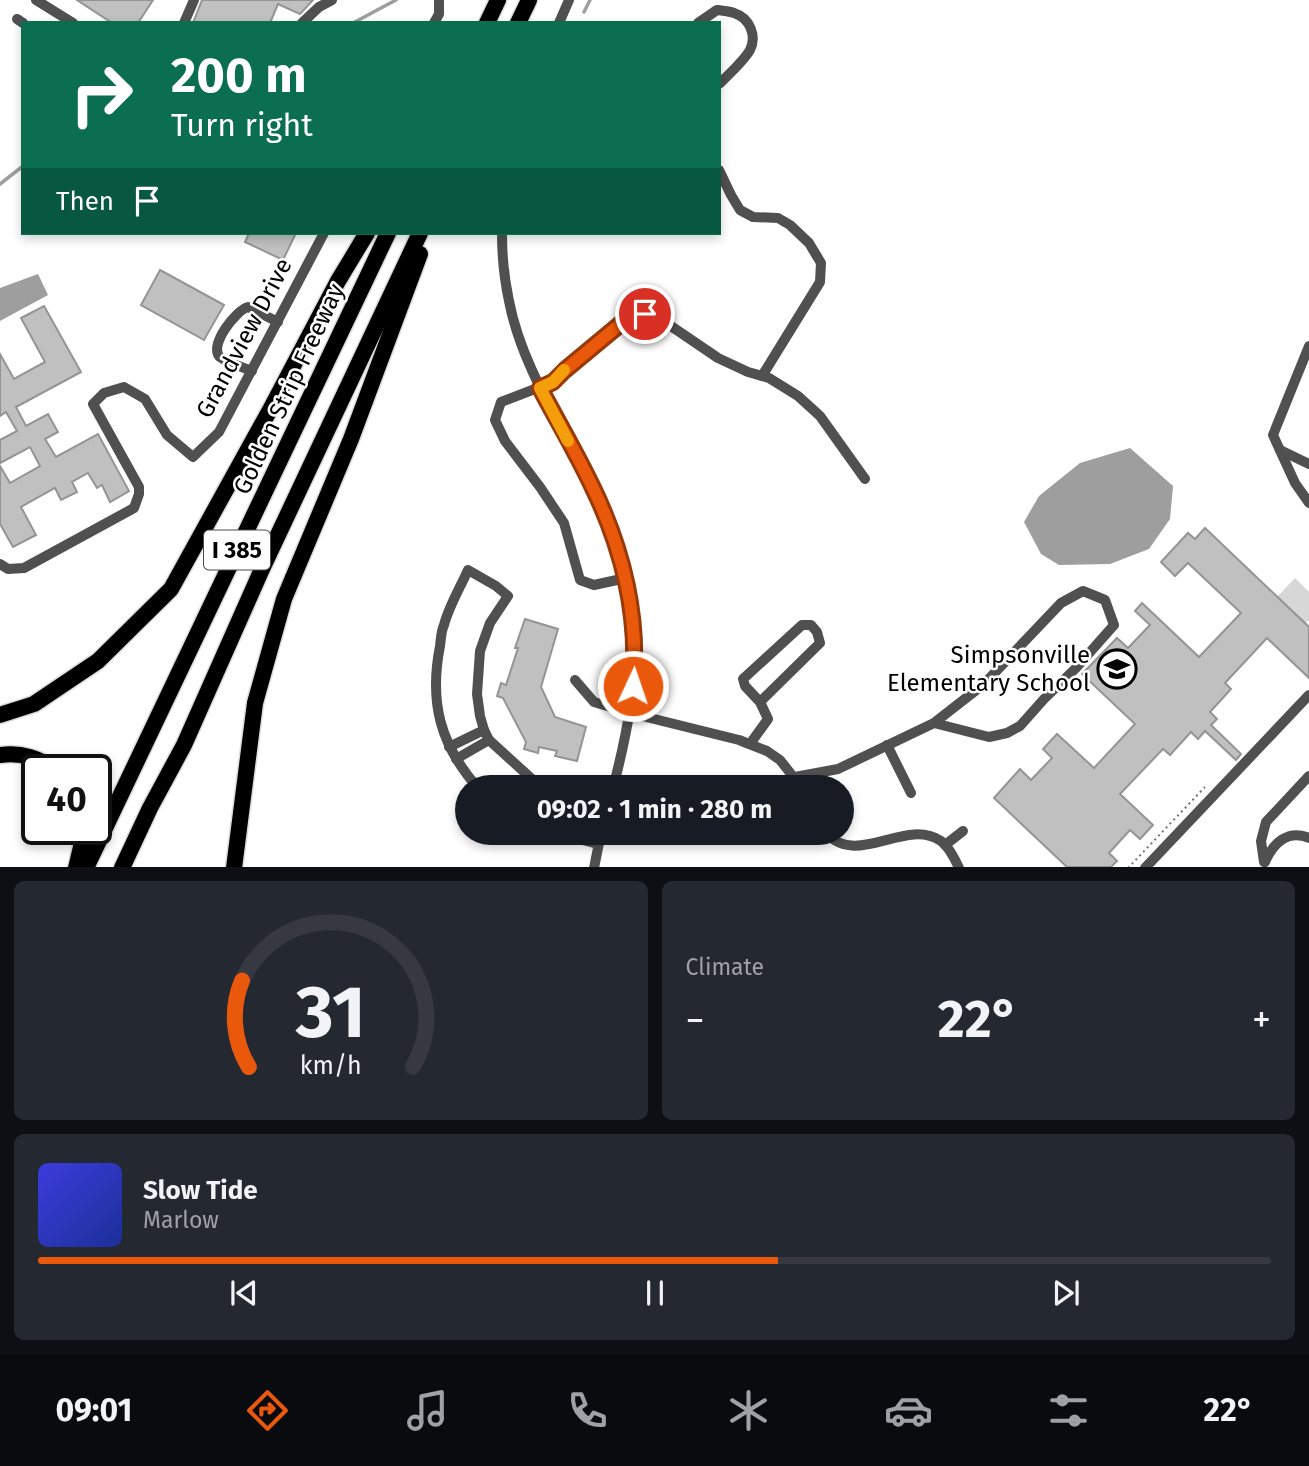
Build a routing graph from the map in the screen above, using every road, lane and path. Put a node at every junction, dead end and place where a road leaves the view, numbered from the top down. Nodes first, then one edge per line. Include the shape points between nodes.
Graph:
1 (36, 0) edge
2 (194, 0) edge
3 (332, 0) edge
4 (439, 0) edge
5 (498, 0) edge
6 (529, 0) edge
7 (569, 0) edge
8 (321, 4) edge
9 (70, 21) edge
10 (185, 21) edge
11 (304, 21) edge
12 (435, 21) edge
13 (488, 21) edge
14 (519, 21) edge
15 (560, 21) edge
16 (701, 21) edge
17 (721, 82) edge
18 (721, 174) edge
19 (323, 235) edge
20 (366, 235) edge
21 (387, 235) edge
22 (419, 235) edge
23 (427, 235) edge
24 (502, 235) edge
25 (278, 322) junction
26 (1309, 346) edge
27 (252, 371) junction
28 (762, 376) junction
29 (540, 388) junction
30 (1280, 450) junction
31 (1309, 464) edge
32 (865, 479) dead end
33 (1309, 503) edge
34 (0, 564) edge
35 (626, 578) junction
36 (575, 680) dead end
37 (1309, 695) edge
38 (760, 702) junction
39 (630, 713) junction
40 (0, 715) edge
41 (934, 723) junction
42 (486, 735) junction
43 (750, 744) junction
44 (887, 745) junction
45 (449, 747) junction
46 (21, 754) edge
47 (0, 755) edge
48 (456, 759) junction
49 (468, 775) edge
50 (528, 775) edge
51 (616, 775) edge
52 (792, 775) edge
53 (805, 775) edge
54 (1309, 776) edge
55 (1205, 787) dead end
56 (911, 793) dead end
57 (964, 831) dead end
58 (1309, 838) edge
59 (81, 845) edge
60 (599, 845) edge
61 (836, 845) edge
62 (945, 845) junction
63 (1265, 865) edge
64 (76, 867) edge
65 (86, 867) edge
66 (122, 867) edge
67 (234, 867) edge
68 (594, 867) edge
69 (959, 867) edge
70 (1128, 867) edge
71 (1144, 867) edge

1 - 9 street
2 - 10 street
3 - 8 street
4 - 12 street
5 - 13 highway
6 - 14 highway
7 - 15 street
8 - 11 street
16 - 17 street via 717,10 734,12 750,24 753,39 749,51
18 - 28 street via 740,209 790,225 810,243 821,263 820,282
19 - 25 street, Grandview Drive
20 - 40 highway via 171,589 98,661 34,704
21 - 65 highway, Golden Strip Freeway / I 385
22 - 66 highway, I 385 via 184,745
23 - 67 highway via 351,439 284,598 255,704
24 - 29 street via 509,302
25 - 27 street, Grandview Drive
25 - 27 street via 248,307 241,309 216,345 220,357
26 - 30 street via 1273,435
27 - 34 street, Grandview Drive via 219,432 193,457 167,435 145,399 124,387 104,393 93,404 139,487 134,508 24,568 8,569
28 - 29 street via 718,358 663,320 645,314 630,316
28 - 32 street via 798,396 820,416
29 - 35 street via 593,488
29 - 35 street via 501,402 495,420 564,523 580,580 594,585
30 - 31 street
30 - 33 street
35 - 39 street via 635,660
36 - 39 street via 594,702
37 - 71 street
38 - 38 street via 820,643 811,625 802,625 743,679
38 - 43 street via 768,719
39 - 43 street
39 - 51 street
41 - 41 street via 989,737 1020,726 1114,625 1105,600 1083,591 1061,603 984,684
41 - 44 street
42 - 45 street
42 - 45 street via 477,694 480,651 508,596 468,570 444,624 435,670 440,723
42 - 48 street
42 - 50 street
43 - 52 street via 780,760
44 - 53 street via 838,769
44 - 56 street
45 - 48 street
46 - 47 highway
48 - 49 street
54 - 63 street via 1266,822 1261,841
55 - 70 path
57 - 62 street
58 - 63 street via 1292,835 1280,840 1270,849
59 - 64 highway
60 - 68 street
61 - 62 street via 857,853 923,835
62 - 69 street

